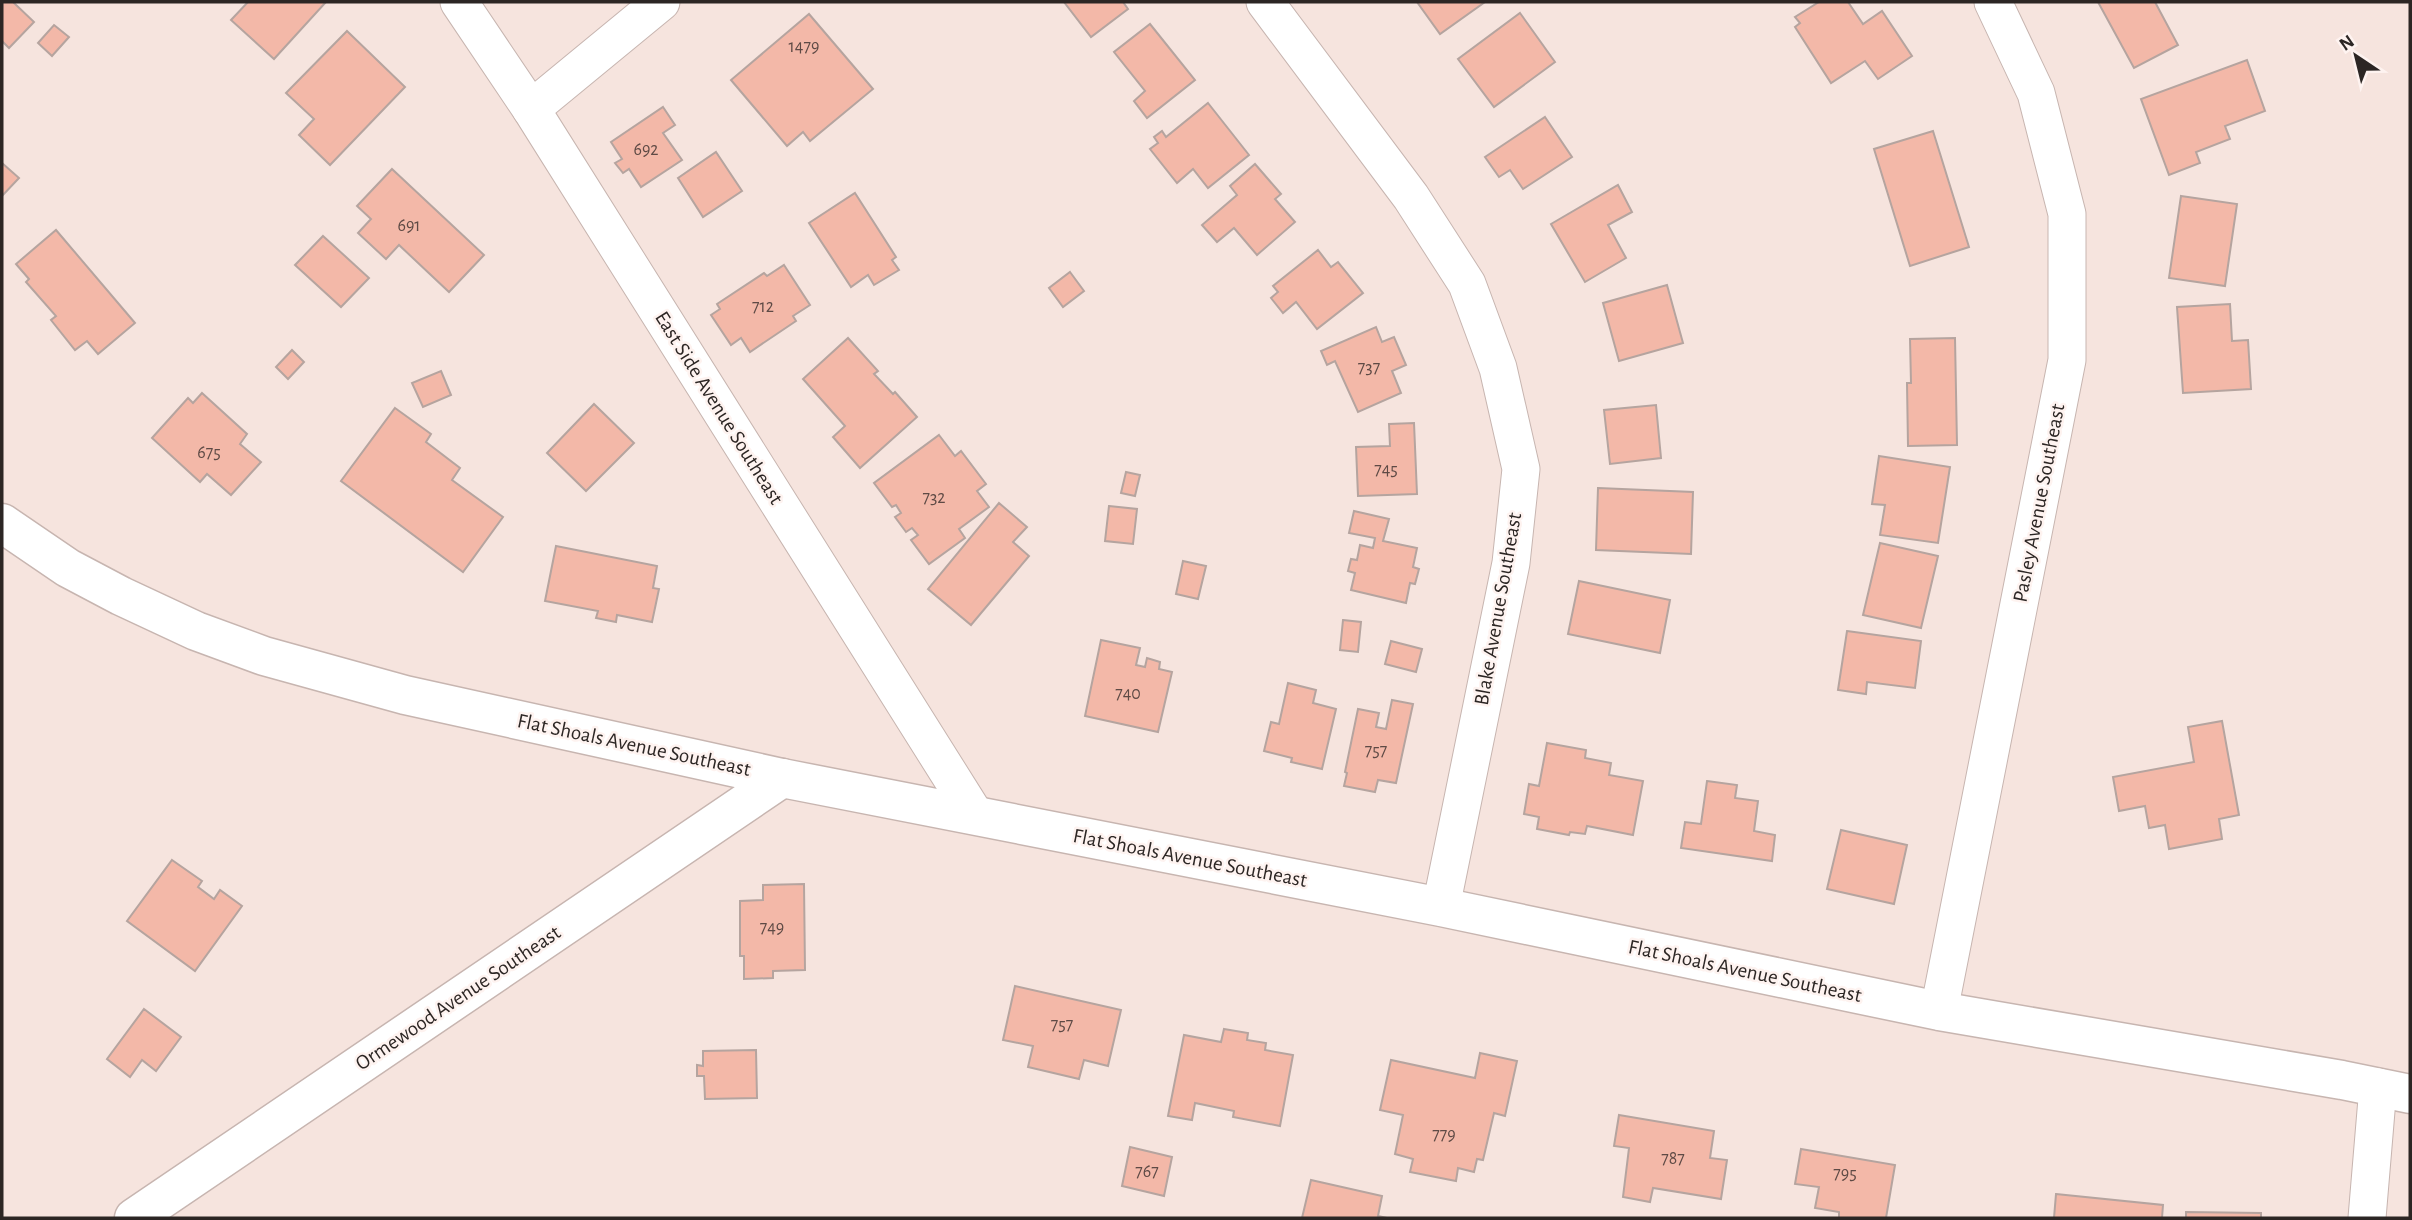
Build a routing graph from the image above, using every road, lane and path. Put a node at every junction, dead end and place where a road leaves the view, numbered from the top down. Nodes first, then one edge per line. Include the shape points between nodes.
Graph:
1 (459, 2) edge
2 (662, 2) edge
3 (1265, 2) edge
4 (1993, 2) edge
5 (531, 109) junction
6 (2, 523) edge
7 (782, 778) junction
8 (975, 816) junction
9 (1441, 907) junction
10 (1939, 1011) junction
11 (2394, 1091) edge
12 (134, 1218) edge
13 (2367, 1218) edge

1 - 5 street, East Side Avenue Southeast
2 - 5 street
3 - 9 street, Blake Avenue Southeast via 1411,197 1468,284 1499,368 1521,469 1511,563
4 - 10 street, Pasley Avenue Southeast via 2036,93 2067,214 2067,359
5 - 8 street, East Side Avenue Southeast
6 - 7 street, Flat Shoals Avenue Southeast via 68,568 121,596 264,656 405,695
7 - 8 street, Flat Shoals Avenue Southeast
7 - 12 street, Ormewood Avenue Southeast
8 - 9 street, Flat Shoals Avenue Southeast
9 - 10 street, Flat Shoals Avenue Southeast
10 - 11 street, Flat Shoals Avenue Southeast
11 - 13 street

